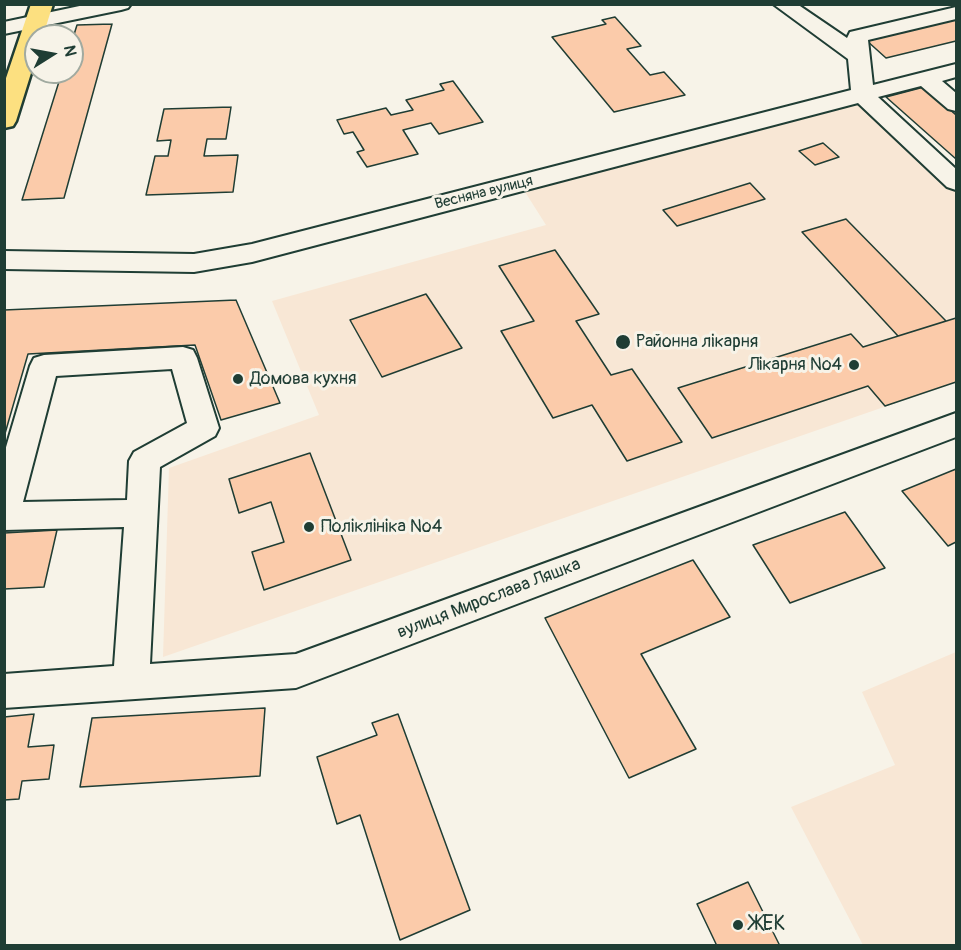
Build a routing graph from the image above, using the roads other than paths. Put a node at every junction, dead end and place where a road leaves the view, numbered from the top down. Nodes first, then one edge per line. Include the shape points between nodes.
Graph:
1 (121, 4) edge
2 (783, 4) edge
3 (957, 12) edge
4 (38, 13) edge
5 (4, 28) edge
6 (859, 56) junction
7 (957, 70) edge
8 (925, 78) junction
9 (863, 95) junction
10 (957, 104) edge
11 (4, 121) edge
12 (957, 182) edge
13 (4, 260) edge
14 (957, 425) edge
15 (15, 435) edge
16 (141, 513) junction
17 (4, 514) edge
18 (130, 683) junction
19 (4, 691) edge

1 - 4 street
2 - 6 street
3 - 6 street via 857,36
4 - 5 street
4 - 11 main road
6 - 9 street
7 - 8 street, Весняна вулиця
8 - 9 street, Весняна вулиця
8 - 10 street
9 - 12 street
9 - 13 street, Весняна вулиця via 252,254 194,263
14 - 18 street, вулиця Мирослава Ляшка via 296,671
15 - 16 street via 44,366 183,358 204,428 145,461
15 - 17 street
16 - 17 street
16 - 18 street
18 - 19 street, вулиця Мирослава Ляшка

